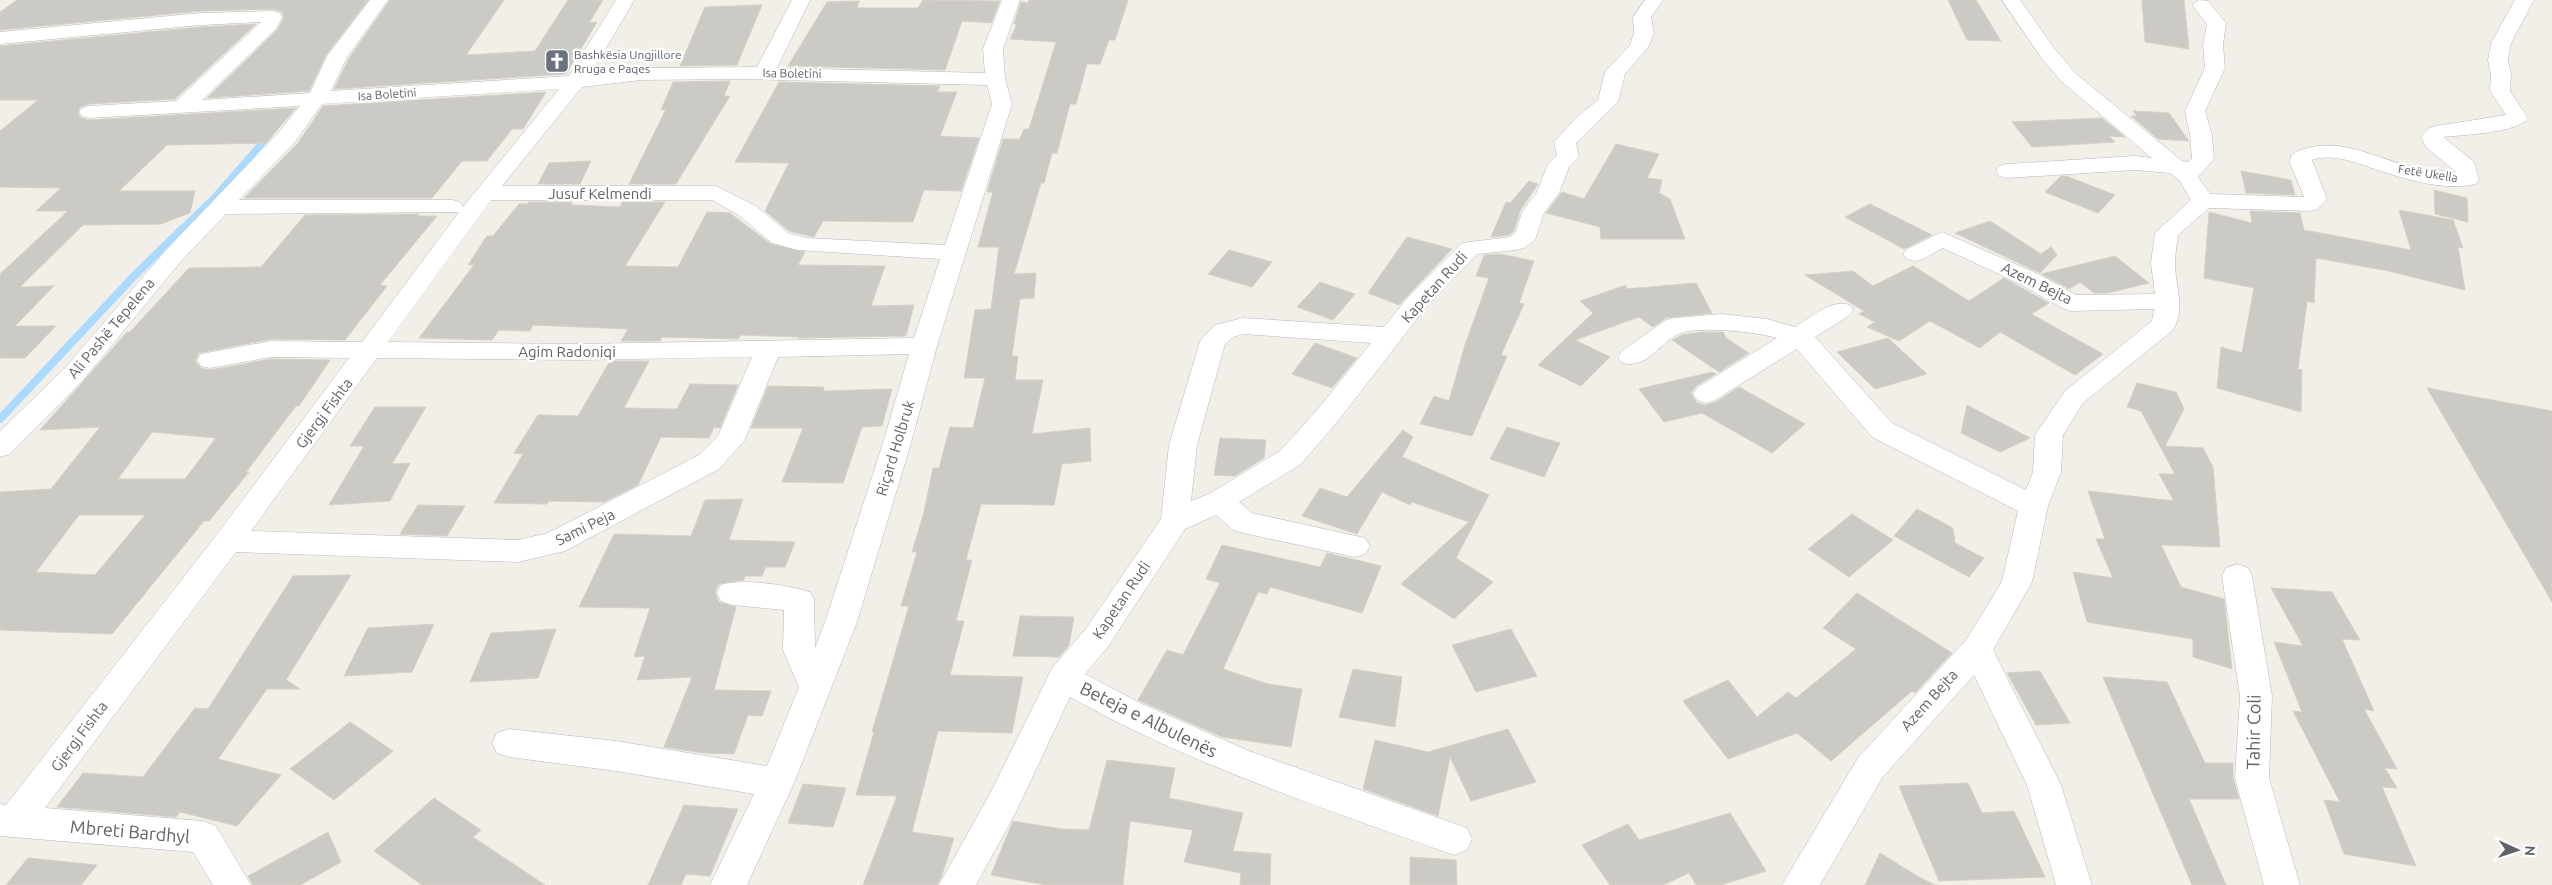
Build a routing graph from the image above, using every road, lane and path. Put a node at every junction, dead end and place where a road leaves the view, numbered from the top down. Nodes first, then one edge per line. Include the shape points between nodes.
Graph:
1 (379, 0) edge
2 (624, 0) edge
3 (801, 0) edge
4 (1012, 0) edge
5 (1654, 0) edge
6 (2011, 0) edge
7 (2525, 0) edge
8 (2201, 4) dead end
9 (0, 38) edge
10 (766, 72) junction
11 (995, 79) junction
12 (576, 82) junction
13 (316, 99) junction
14 (182, 107) junction
15 (89, 112) dead end
16 (2185, 170) junction
17 (2007, 171) dead end
18 (485, 193) junction
19 (2203, 201) junction
20 (218, 207) junction
21 (452, 207) dead end
22 (955, 253) junction
23 (1915, 254) dead end
24 (2168, 301) junction
25 (1841, 310) dead end
26 (1391, 336) junction
27 (1801, 337) junction
28 (924, 346) junction
29 (769, 347) junction
30 (371, 349) junction
31 (1631, 357) dead end
32 (210, 360) dead end
33 (1706, 394) dead end
34 (0, 447) edge
35 (1219, 501) junction
36 (2034, 506) junction
37 (1175, 521) junction
38 (228, 541) junction
39 (1355, 546) dead end
40 (2237, 576) dead end
41 (732, 593) dead end
42 (1977, 649) junction
43 (1063, 677) junction
44 (815, 687) junction
45 (509, 743) dead end
46 (777, 783) junction
47 (7, 820) edge
48 (1454, 839) dead end
49 (234, 885) edge
50 (728, 885) edge
51 (957, 885) edge
52 (1800, 885) edge
53 (2074, 885) edge
54 (2282, 885) edge

1 - 13 street, Ali Pashë Tepelena via 337,56 324,89
2 - 12 street, Gjergj Fishta
3 - 10 street
4 - 11 street, Riçard Holbruk via 993,49
5 - 26 street, Kapetan Rudi via 1642,17 1644,33 1639,46 1615,72 1608,102 1565,142 1568,157 1559,164 1548,193 1533,212 1527,235 1516,243 1470,248 1418,301
6 - 16 street via 2068,77
7 - 19 street, Fetë Ukella via 2501,43 2498,60 2500,91 2518,118 2436,132 2432,136 2434,142 2466,168 2468,178 2410,172 2343,152 2322,152 2301,157 2316,199 2310,204
8 - 16 street via 2217,23 2215,68 2195,111 2203,159
9 - 14 street via 201,19 273,17
10 - 11 street, Isa Boletini
10 - 12 street, Isa Boletini via 641,74
11 - 22 street, Riçard Holbruk via 1002,104
12 - 13 street, Isa Boletini
12 - 18 street, Gjergj Fishta
13 - 14 street, Isa Boletini
13 - 20 street, Ali Pashë Tepelena via 286,138
14 - 15 street, Isa Boletini
16 - 17 street via 2135,163
16 - 19 street
18 - 22 street, Jusuf Kelmendi via 716,193 748,211 780,238 805,245
18 - 30 street, Gjergj Fishta
19 - 24 street, Azem Bejta via 2167,233 2163,263
20 - 21 street
20 - 34 street, Ali Pashë Tepelena via 125,311 74,374
22 - 28 street, Riçard Holbruk
23 - 24 street, Azem Bejta via 1942,240 2027,278 2071,303
24 - 36 street, Azem Bejta via 2164,324 2074,397 2049,435 2047,472
25 - 27 street
26 - 35 street, Kapetan Rudi via 1290,458
26 - 37 street, Kapetan Rudi via 1243,326 1224,331 1213,341 1183,445
27 - 31 street via 1767,327 1721,322 1675,326
27 - 33 street
27 - 36 street via 1882,430
28 - 29 street, Agim Radoniqi
28 - 44 street, Riçard Holbruk via 898,442 844,613
29 - 30 street, Agim Radoniqi via 578,352
29 - 38 street, Sami Peja via 730,441 709,462 554,543 518,551
30 - 32 street, Agim Radoniqi via 271,349
30 - 38 street, Gjergj Fishta
35 - 37 street, Kapetan Rudi
35 - 39 street via 1243,522
36 - 42 street, Azem Bejta via 2017,582
37 - 43 street, Kapetan Rudi via 1096,639
38 - 47 street, Gjergj Fishta
40 - 54 street, Tahir Coli via 2256,696 2252,778
41 - 44 street via 799,600 800,650
42 - 52 street, Azem Bejta via 1870,768
42 - 53 street via 2044,785
43 - 48 street, Beteja e Albulenës via 1130,714 1238,762
43 - 51 street, Beteja e Albulenës via 1004,802
44 - 46 street, Riçard Holbruk
45 - 46 street via 616,756
46 - 50 street, Riçard Holbruk
47 - 49 street, Mbreti Bardhyl via 203,837

